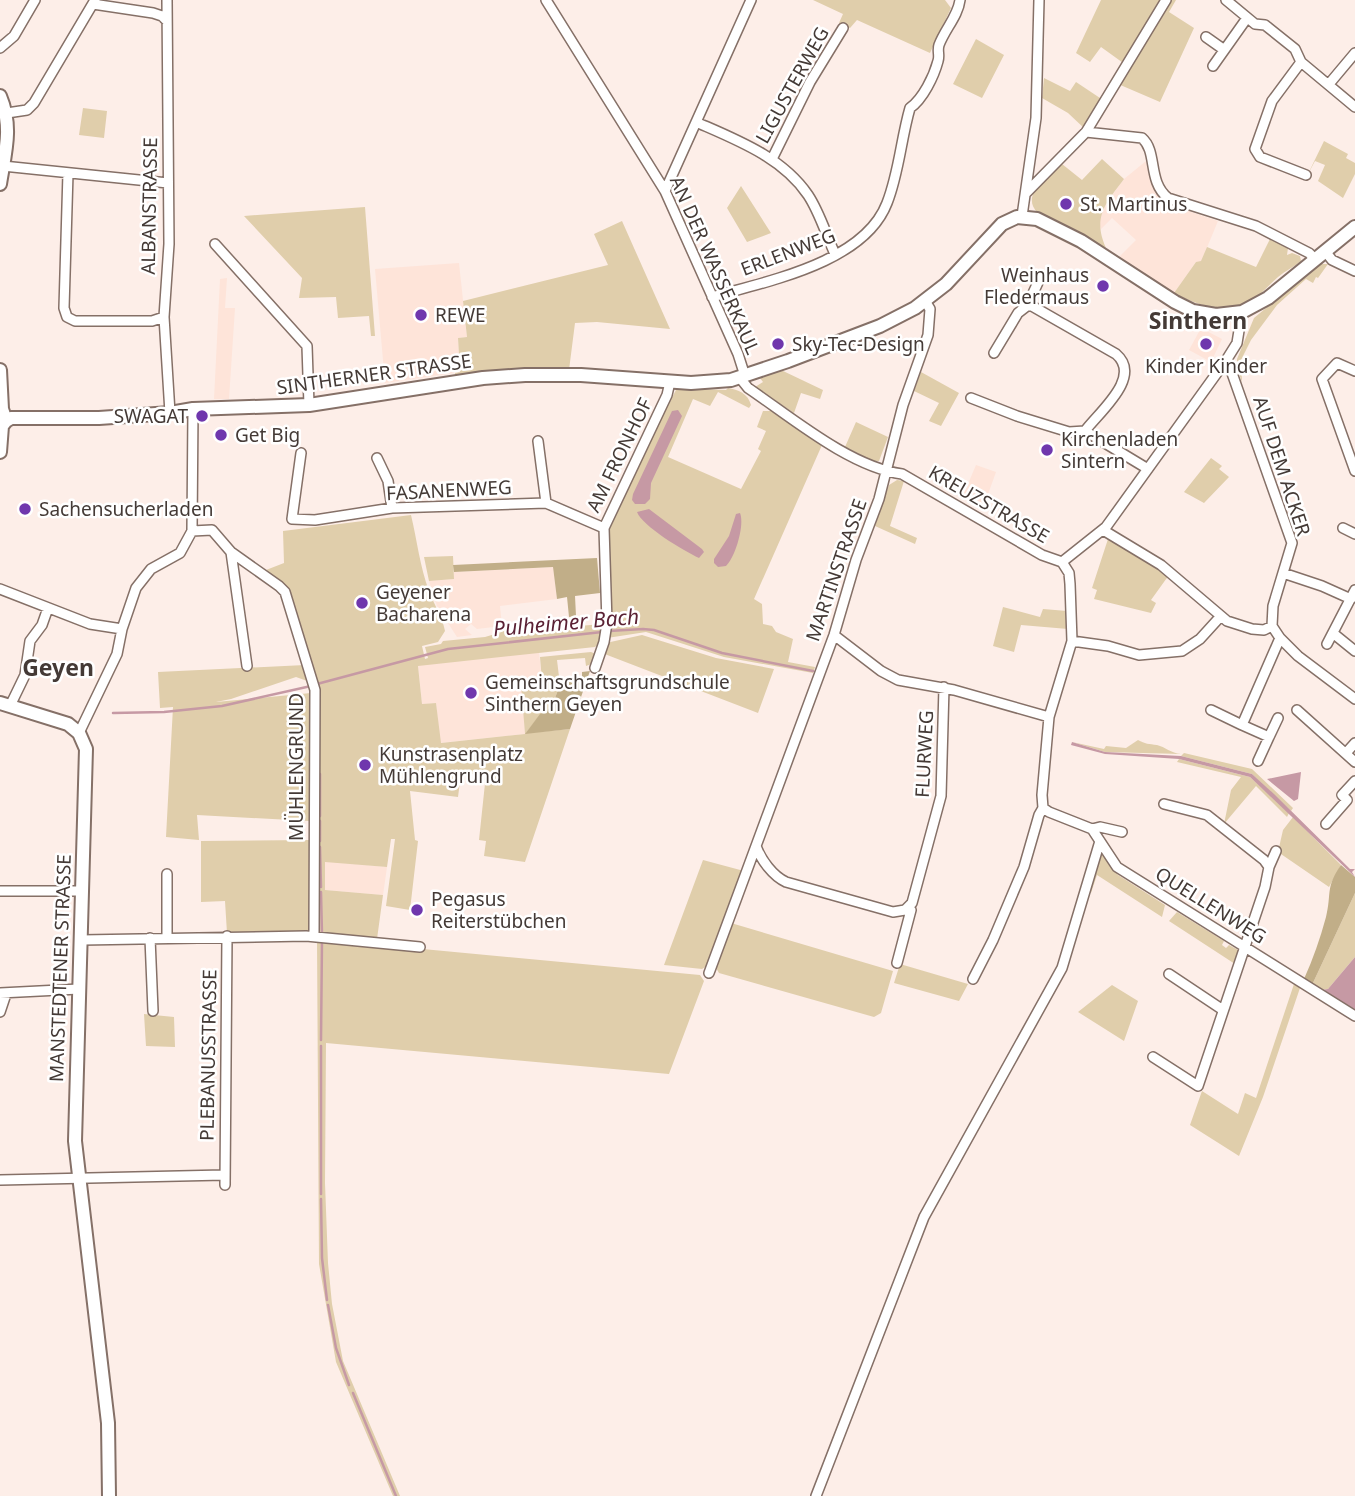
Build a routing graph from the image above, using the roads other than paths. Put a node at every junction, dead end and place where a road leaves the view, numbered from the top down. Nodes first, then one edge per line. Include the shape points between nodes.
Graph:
1 (35, 0) edge
2 (167, 0) edge
3 (546, 0) edge
4 (751, 0) edge
5 (960, 0) edge
6 (1166, 0) edge
7 (1226, 0) edge
8 (94, 2) edge
9 (1038, 2) edge
10 (1247, 18) junction
11 (167, 21) junction
12 (844, 28) dead end
13 (1206, 37) dead end
14 (0, 48) edge
15 (1223, 50) junction
16 (1355, 53) edge
17 (1301, 62) junction
18 (1213, 66) dead end
19 (1329, 84) junction
20 (0, 96) edge
21 (1355, 107) edge
22 (7, 113) junction
23 (696, 122) junction
24 (1086, 132) junction
25 (772, 159) junction
26 (3, 166) junction
27 (68, 173) junction
28 (1306, 175) dead end
29 (168, 183) junction
30 (0, 184) edge
31 (665, 191) junction
32 (1026, 193) junction
33 (1022, 216) junction
34 (1355, 227) edge
35 (215, 244) dead end
36 (835, 254) junction
37 (1320, 255) junction
38 (1355, 271) edge
39 (1041, 276) dead end
40 (712, 297) junction
41 (925, 301) junction
42 (1027, 306) junction
43 (1241, 312) junction
44 (164, 317) junction
45 (994, 353) dead end
46 (1227, 359) junction
47 (0, 370) edge
48 (1355, 371) edge
49 (743, 377) junction
50 (670, 382) junction
51 (971, 398) dead end
52 (309, 405) junction
53 (193, 409) junction
54 (170, 413) junction
55 (3, 420) edge
56 (1085, 431) junction
57 (538, 441) dead end
58 (0, 453) edge
59 (301, 453) dead end
60 (377, 458) dead end
61 (1148, 469) junction
62 (1355, 471) edge
63 (886, 472) junction
64 (546, 503) junction
65 (392, 508) junction
66 (604, 528) junction
67 (1343, 528) dead end
68 (1103, 530) junction
69 (192, 531) junction
70 (1355, 534) edge
71 (231, 552) junction
72 (1062, 562) junction
73 (1283, 573) junction
74 (0, 589) edge
75 (1353, 594) edge
76 (48, 608) junction
77 (1220, 617) junction
78 (1272, 626) junction
79 (122, 629) junction
80 (834, 635) junction
81 (1334, 635) junction
82 (1280, 638) junction
83 (1072, 641) junction
84 (1327, 644) dead end
85 (1355, 651) edge
86 (247, 666) dead end
87 (594, 668) dead end
88 (944, 687) junction
89 (1355, 699) edge
90 (5, 705) edge
91 (1211, 710) dead end
92 (1297, 710) dead end
93 (1049, 716) junction
94 (1278, 718) dead end
95 (1242, 725) junction
96 (79, 733) junction
97 (1269, 737) junction
98 (1355, 743) edge
99 (1346, 753) junction
100 (1258, 761) dead end
101 (1355, 762) edge
102 (1355, 781) edge
103 (1164, 804) dead end
104 (1043, 808) junction
105 (1325, 824) dead end
106 (1092, 829) junction
107 (1122, 832) dead end
108 (1100, 841) junction
109 (755, 851) junction
110 (1276, 851) dead end
111 (1269, 867) junction
112 (167, 874) dead end
113 (0, 891) edge
114 (82, 891) junction
115 (910, 905) junction
116 (227, 936) junction
117 (314, 936) junction
118 (167, 937) junction
119 (149, 938) junction
120 (82, 940) junction
121 (1245, 946) junction
122 (420, 947) dead end
123 (897, 963) dead end
124 (709, 973) dead end
125 (1169, 974) dead end
126 (972, 979) dead end
127 (79, 989) junction
128 (3, 993) edge
129 (1223, 1010) junction
130 (153, 1011) dead end
131 (0, 1012) edge
132 (1355, 1016) edge
133 (1153, 1058) dead end
134 (78, 1179) junction
135 (0, 1180) edge
136 (109, 1496) edge
137 (816, 1496) edge

1 - 14 street
2 - 11 street, ALBANSTRASSE
3 - 31 street, AN DER WASSERKAUL
4 - 23 street
5 - 36 street, ERLENWEG via 937,49 940,58 918,102 910,108 881,217 862,238
6 - 24 street
7 - 10 street
8 - 11 street via 153,13
8 - 22 street via 34,103 27,110
9 - 32 street via 1036,118
10 - 15 street
10 - 17 street via 1265,25 1295,49
11 - 29 street, ALBANSTRASSE
12 - 25 street, LIGUSTERWEG via 810,82
13 - 15 street
15 - 18 street
16 - 19 street
17 - 19 street
17 - 28 street via 1272,101 1255,150 1260,157
19 - 21 street
20 - 22 street
22 - 26 street
23 - 25 street
23 - 31 street
24 - 32 street
24 - 37 street via 1142,138 1155,180 1168,198 1256,226
25 - 36 street via 807,194
26 - 27 street
26 - 30 street
27 - 29 street
27 - 44 street via 67,317 75,321 152,321
29 - 44 street, ALBANSTRASSE
31 - 40 street, AN DER WASSERKAUL
32 - 33 street
33 - 41 street, SINTHERNER STRASSE via 1002,224
33 - 43 street via 1065,232 1193,311 1216,315
34 - 37 street
35 - 52 street via 307,346
36 - 40 street, ERLENWEG
37 - 38 street
37 - 43 street via 1268,298
39 - 42 street
40 - 49 street, AN DER WASSERKAUL via 738,354
41 - 49 street, SINTHERNER STRASSE via 880,326
41 - 63 street, MARTINSTRASSE via 930,309 928,335
42 - 45 street
42 - 56 street via 1123,362 1123,382
43 - 46 street, KREUZSTRASSE via 1237,343
44 - 54 street, ALBANSTRASSE
46 - 61 street, KREUZSTRASSE
46 - 73 street, AUF DEM ACKER via 1292,543
47 - 55 street
48 - 62 street via 1337,363 1322,379
49 - 50 street, SINTHERNER STRASSE
49 - 63 street, KREUZSTRASSE via 748,388 836,447
50 - 52 street, SINTHERNER STRASSE via 525,375
50 - 66 street, AM FRONHOF
51 - 56 street via 1069,432
52 - 53 street, SINTHERNER STRASSE
53 - 54 street, SINTHERNER STRASSE
53 - 69 street
54 - 55 street, SINTHERNER STRASSE
55 - 58 street
56 - 61 street
57 - 64 street
59 - 65 street, FASANENWEG via 292,520
60 - 65 street via 388,481
61 - 68 street, KREUZSTRASSE
63 - 72 street, KREUZSTRASSE via 902,474 1042,555
63 - 80 street, MARTINSTRASSE
64 - 65 street, FASANENWEG
64 - 66 street, FASANENWEG
66 - 87 street, AM FRONHOF via 607,623
67 - 70 street
68 - 72 street, KREUZSTRASSE
68 - 77 street via 1161,565
69 - 71 street, MÜHLENGRUND via 212,530
69 - 79 street via 180,553 151,569 136,588
71 - 86 street
71 - 117 street, MÜHLENGRUND via 285,592 314,685
72 - 83 street via 1069,573
73 - 75 street
73 - 78 street, AUF DEM ACKER
74 - 76 street
75 - 81 street
76 - 79 street via 90,624
76 - 90 street via 30,641 25,675
77 - 78 street via 1252,629 1264,631
77 - 83 street via 1182,650 1139,655
78 - 82 street
79 - 96 street via 117,654
80 - 88 street via 888,676
80 - 109 street, MARTINSTRASSE
81 - 84 street
81 - 85 street
82 - 89 street
82 - 95 street
83 - 93 street
88 - 93 street
88 - 115 street, FLURWEG via 941,796
90 - 96 street via 68,724
91 - 95 street
92 - 99 street
93 - 104 street
94 - 97 street
95 - 97 street
96 - 114 street, MANSTEDTENER STRASSE via 86,749
97 - 100 street
98 - 99 street
99 - 101 street
102 - 105 street via 1342,795 1347,800
103 - 111 street via 1207,815
104 - 106 street
104 - 126 street via 1024,867
106 - 107 street
106 - 108 street, QUELLENWEG
108 - 121 street, QUELLENWEG via 1117,867
108 - 137 street via 1062,968 924,1217
109 - 115 street via 786,882 893,912
109 - 124 street, MARTINSTRASSE
110 - 111 street
111 - 121 street
112 - 118 street
113 - 114 street
114 - 120 street, MANSTEDTENER STRASSE
115 - 123 street, FLURWEG
116 - 117 street
116 - 118 street
116 - 134 street, PLEBANUSSTRASSE via 224,1180
117 - 122 street
118 - 119 street
119 - 120 street
119 - 130 street
120 - 127 street, MANSTEDTENER STRASSE
121 - 129 street
121 - 132 street, QUELLENWEG
125 - 129 street
127 - 128 street
127 - 134 street, MANSTEDTENER STRASSE
128 - 131 street
129 - 133 street via 1198,1086
134 - 135 street
134 - 136 street, MANSTEDTENER STRASSE via 108,1423

